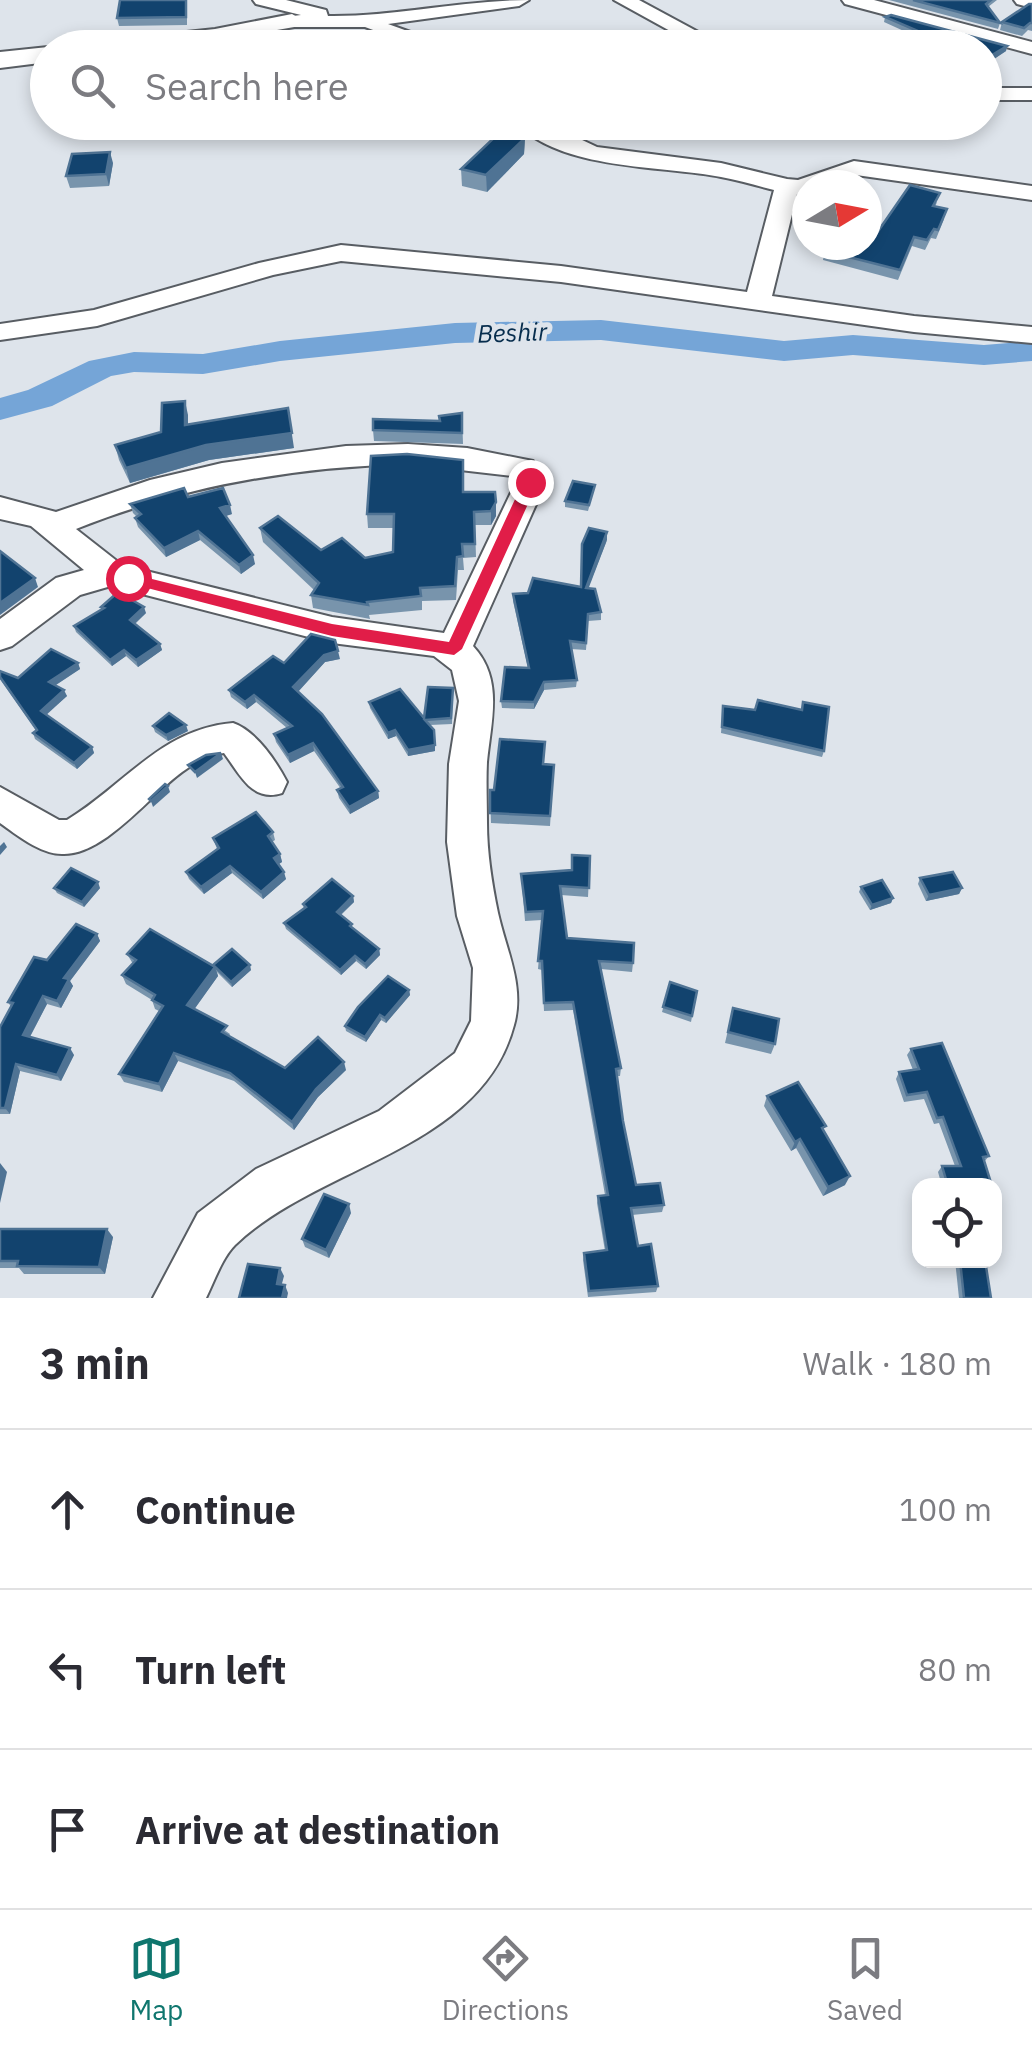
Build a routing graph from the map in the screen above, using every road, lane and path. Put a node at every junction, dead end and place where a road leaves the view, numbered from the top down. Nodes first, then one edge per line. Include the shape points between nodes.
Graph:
1 (262, 0) edge
2 (519, 0) edge
3 (624, 0) edge
4 (852, 0) edge
5 (1024, 0) edge
6 (1032, 2) edge
7 (292, 21) joint
8 (360, 22) junction
9 (246, 30) edge
10 (386, 30) edge
11 (683, 30) edge
12 (964, 30) edge
13 (1002, 40) edge
14 (1032, 48) edge
15 (30, 56) edge
16 (0, 60) edge
17 (1002, 94) edge
18 (1032, 94) edge
19 (560, 140) edge
20 (787, 186) junction
21 (1032, 193) edge
22 (758, 301) junction
23 (0, 332) edge
24 (1032, 336) edge
25 (0, 508) edge
26 (52, 526) junction
27 (111, 574) junction
28 (0, 637) edge
29 (454, 649) junction
30 (268, 782) dead end
31 (0, 803) edge
32 (178, 1298) edge

1 - 8 street
2 - 8 street
3 - 11 street
4 - 12 street
5 - 6 street
7 - 8 street
7 - 9 main road
8 - 10 street
13 - 14 street
15 - 16 main road
17 - 18 street
19 - 20 street via 594,152
20 - 21 street via 854,168
20 - 22 street
22 - 23 street via 341,253 97,318
22 - 24 street
25 - 26 street
26 - 27 street
26 - 29 street via 104,503 211,474 306,461 413,454 522,468 530,482
27 - 28 street via 68,586
27 - 29 street via 332,630
29 - 32 street via 469,665 476,700 467,842 494,968 493,1024 471,1068 396,1127 273,1186 215,1230
30 - 31 street via 233,738 215,735 153,771 80,837 61,838

